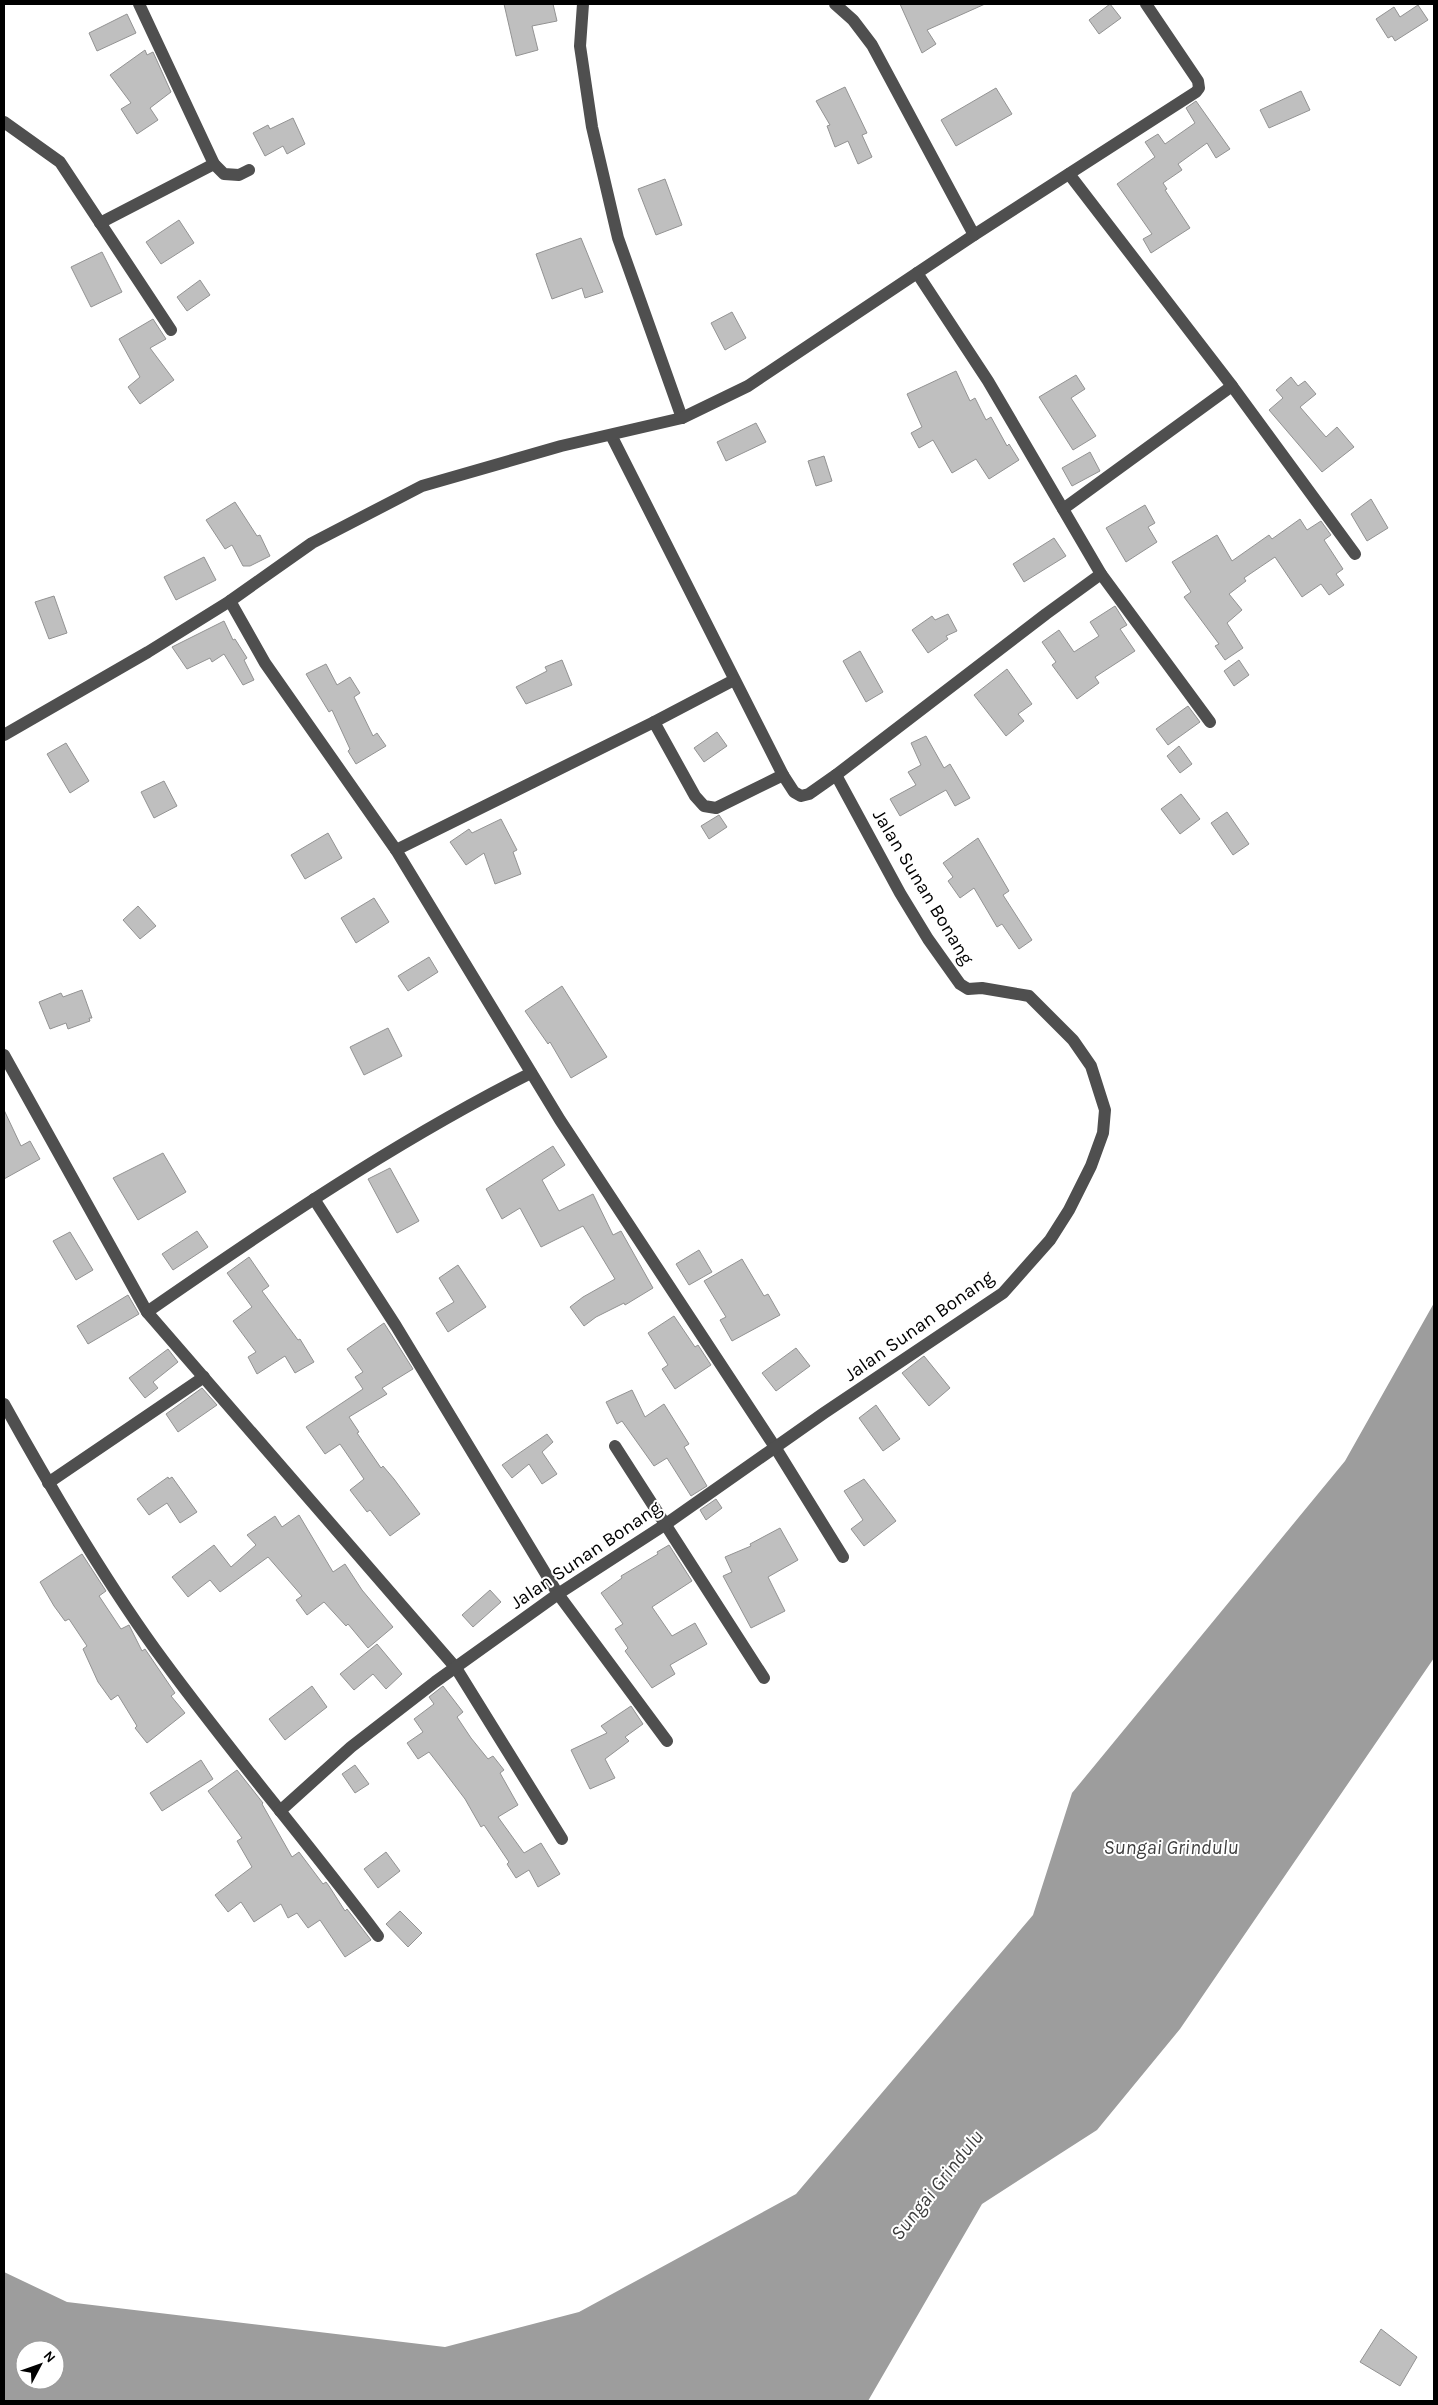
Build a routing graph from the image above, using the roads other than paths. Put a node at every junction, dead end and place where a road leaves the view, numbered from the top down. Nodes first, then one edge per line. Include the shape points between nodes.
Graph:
1 (139, 4) edge
2 (583, 4) edge
3 (835, 4) edge
4 (1146, 4) edge
5 (4, 122) edge
6 (214, 164) junction
7 (249, 170) dead end
8 (1069, 174) junction
9 (100, 224) junction
10 (974, 235) junction
11 (917, 273) junction
12 (171, 330) dead end
13 (1232, 386) junction
14 (682, 418) junction
15 (610, 434) junction
16 (1063, 509) junction
17 (1355, 554) dead end
18 (1101, 574) junction
19 (230, 601) junction
20 (734, 680) junction
21 (654, 722) junction
22 (1210, 722) dead end
23 (4, 735) edge
24 (784, 775) junction
25 (836, 775) junction
26 (396, 850) junction
27 (4, 1055) edge
28 (531, 1073) junction
29 (314, 1199) junction
30 (147, 1312) junction
31 (204, 1377) junction
32 (4, 1404) edge
33 (615, 1446) dead end
34 (775, 1446) junction
35 (48, 1483) junction
36 (666, 1524) junction
37 (843, 1557) dead end
38 (558, 1594) junction
39 (456, 1668) junction
40 (764, 1678) dead end
41 (667, 1741) dead end
42 (280, 1811) junction
43 (562, 1839) dead end
44 (378, 1936) dead end

1 - 6 street
2 - 14 street via 581,55 592,127 618,238
3 - 10 street via 853,20 872,45
4 - 8 street via 1198,81 1199,88
5 - 9 street via 60,162
6 - 7 street via 224,174 239,175
6 - 9 street
8 - 10 street
8 - 13 street
9 - 12 street
10 - 11 street
11 - 14 street via 748,386
11 - 16 street via 988,381
13 - 16 street
13 - 17 street
14 - 15 street
15 - 19 street via 422,486 312,543
15 - 20 street
16 - 18 street
18 - 22 street
18 - 25 street
19 - 23 street
19 - 26 street via 265,663
20 - 21 street
20 - 24 street
21 - 24 street via 695,796 704,806 716,808
21 - 26 street
24 - 25 street via 794,792 801,796
25 - 34 street, Jalan Sunan Bonang via 900,893 960,984 968,988 1029,996 1073,1040 1091,1066 1101,1092 1105,1110 1103,1133 1069,1210 1050,1240 1003,1293
26 - 28 street
27 - 30 street
28 - 29 street via 406,1141
28 - 34 street
29 - 30 street
29 - 38 street via 396,1326
30 - 31 street
31 - 35 street
31 - 39 street
32 - 35 street
33 - 36 street
34 - 36 street, Jalan Sunan Bonang
34 - 37 street
35 - 42 street via 154,1648
36 - 38 street, Jalan Sunan Bonang
36 - 40 street
38 - 39 street, Jalan Sunan Bonang
38 - 41 street
39 - 42 street, Jalan Sunan Bonang via 351,1747
39 - 43 street
42 - 44 street

